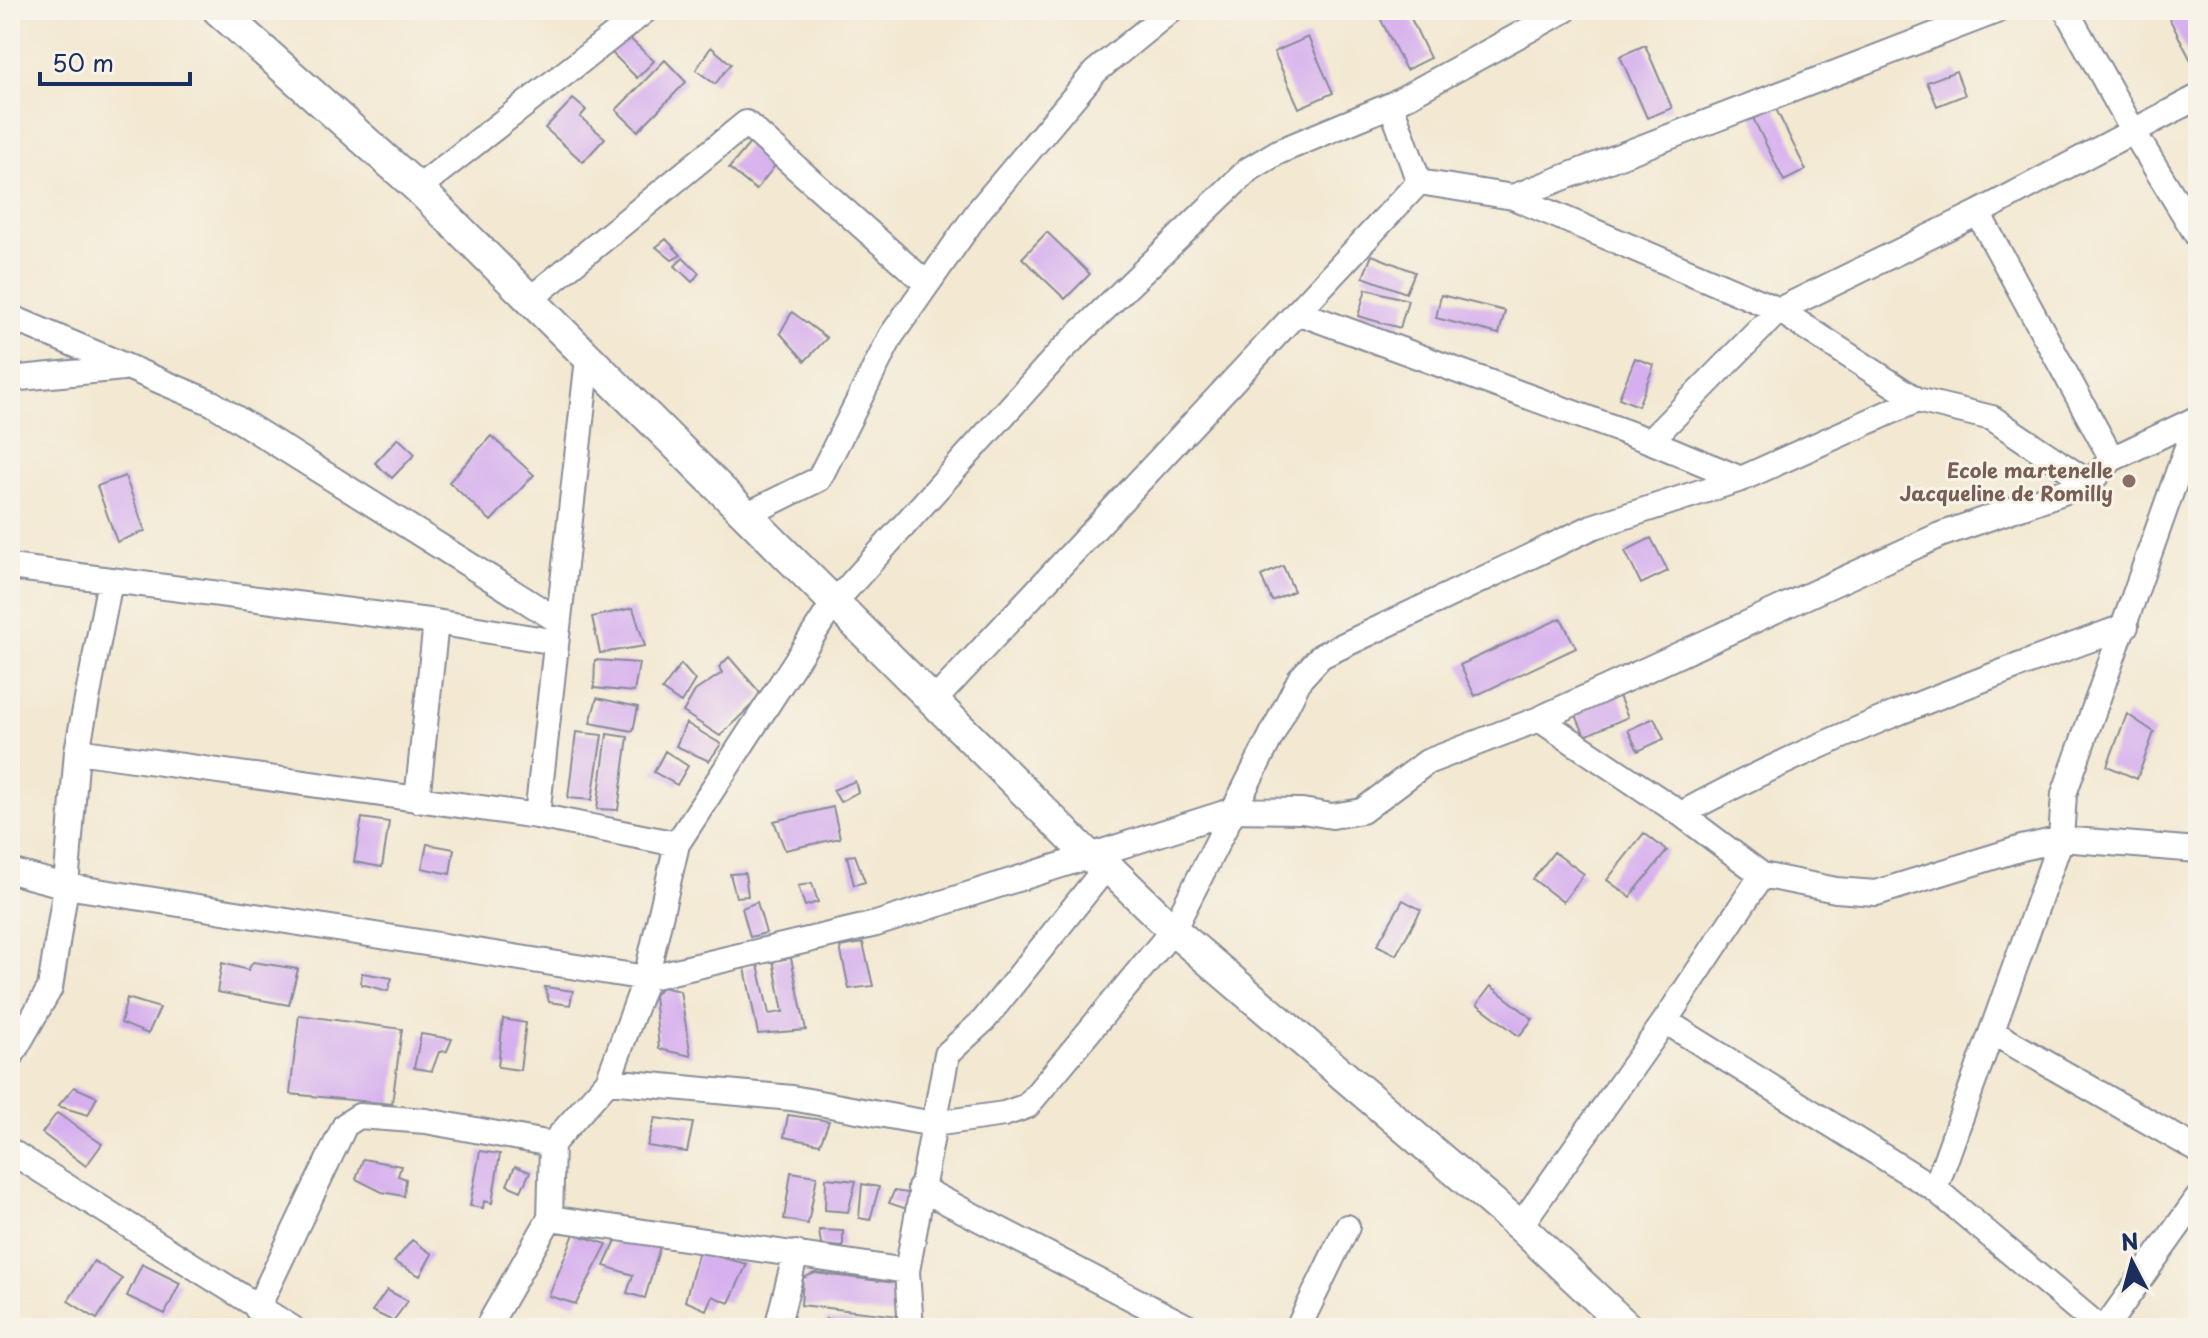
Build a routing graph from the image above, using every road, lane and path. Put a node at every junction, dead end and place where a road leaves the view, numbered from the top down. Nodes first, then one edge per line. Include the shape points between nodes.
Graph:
1 (218, 10) edge
2 (1171, 10) edge
3 (1565, 10) edge
4 (1999, 10) edge
5 (2066, 10) edge
6 (636, 13) edge
7 (2198, 97) edge
8 (1391, 105) junction
9 (2133, 131) junction
10 (1419, 182) junction
11 (418, 188) junction
12 (1513, 197) junction
13 (1978, 213) junction
14 (2198, 237) edge
15 (927, 284) junction
16 (529, 300) junction
17 (1779, 310) junction
18 (1297, 312) junction
19 (10, 317) edge
20 (588, 358) junction
21 (128, 368) junction
22 (10, 379) edge
23 (1917, 400) junction
24 (2197, 418) edge
25 (1650, 441) junction
26 (2112, 459) junction
27 (1741, 479) junction
28 (2089, 483) junction
29 (746, 515) junction
30 (10, 567) edge
31 (110, 581) junction
32 (833, 604) junction
33 (436, 622) junction
34 (2126, 626) junction
35 (556, 631) junction
36 (932, 703) junction
37 (1539, 719) junction
38 (77, 751) junction
39 (417, 800) junction
40 (1234, 810) junction
41 (1681, 814) junction
42 (537, 816) junction
43 (2061, 839) junction
44 (677, 844) junction
45 (2198, 850) edge
46 (1099, 862) junction
47 (10, 871) edge
48 (1762, 875) junction
49 (66, 886) junction
50 (1173, 930) junction
51 (646, 978) junction
52 (1665, 1021) junction
53 (1992, 1032) junction
54 (10, 1058) edge
55 (608, 1081) junction
56 (933, 1124) junction
57 (552, 1144) junction
58 (2198, 1150) edge
59 (10, 1151) edge
60 (920, 1188) junction
61 (1935, 1189) junction
62 (2198, 1198) edge
63 (550, 1218) junction
64 (1520, 1226) junction
65 (1347, 1227) dead end
66 (796, 1253) junction
67 (907, 1271) junction
68 (257, 1309) junction
69 (292, 1328) edge
70 (487, 1328) edge
71 (777, 1328) edge
72 (911, 1328) edge
73 (1189, 1328) edge
74 (1298, 1328) edge
75 (1628, 1328) edge
76 (2103, 1328) edge

1 - 11 street
2 - 15 street via 1095,72 980,209
3 - 8 street
4 - 12 street
5 - 9 street
6 - 11 street
7 - 9 street
8 - 10 street
8 - 32 street via 1248,170 1062,350
9 - 13 street
9 - 14 street
10 - 12 street
10 - 18 street
11 - 16 street
12 - 17 street
13 - 17 street
13 - 26 street
15 - 16 street via 746,123
15 - 29 street via 891,336 819,479
16 - 20 street
17 - 23 street
17 - 25 street
18 - 25 street
18 - 36 street
19 - 21 street
20 - 29 street
20 - 35 street
21 - 22 street
21 - 35 street via 212,403
23 - 27 street
23 - 28 street via 1992,418
24 - 26 street
24 - 34 street
25 - 27 street
26 - 28 street
27 - 40 street via 1592,527 1321,656 1300,679
28 - 37 street via 1940,535
29 - 32 street
30 - 31 street
31 - 33 street
31 - 38 street
32 - 36 street
32 - 44 street
33 - 35 street
33 - 39 street
34 - 41 street via 1900,710 1766,767
34 - 43 street via 2064,794
35 - 42 street
36 - 46 street
37 - 40 street via 1427,762 1362,811 1332,816
37 - 41 street
38 - 39 street
38 - 49 street
39 - 42 street
40 - 46 street
40 - 50 street
41 - 48 street
42 - 44 street
43 - 45 street
43 - 48 street via 1876,893 1854,894
43 - 53 street
44 - 51 street
46 - 50 street
46 - 51 street via 876,924
46 - 56 street via 984,1020 947,1054
47 - 49 street
48 - 52 street
49 - 51 street
49 - 54 street via 50,988
50 - 56 street via 1027,1106
50 - 64 street
51 - 55 street
52 - 61 street
52 - 64 street
53 - 58 street
53 - 61 street
55 - 56 street via 792,1098
55 - 57 street
56 - 60 street
57 - 63 street
57 - 68 street via 426,1121 359,1116 345,1125
59 - 68 street
60 - 67 street
60 - 73 street
61 - 76 street
62 - 76 street
63 - 66 street
63 - 70 street
64 - 75 street
65 - 74 street
66 - 67 street
66 - 71 street
67 - 72 street
68 - 69 street

